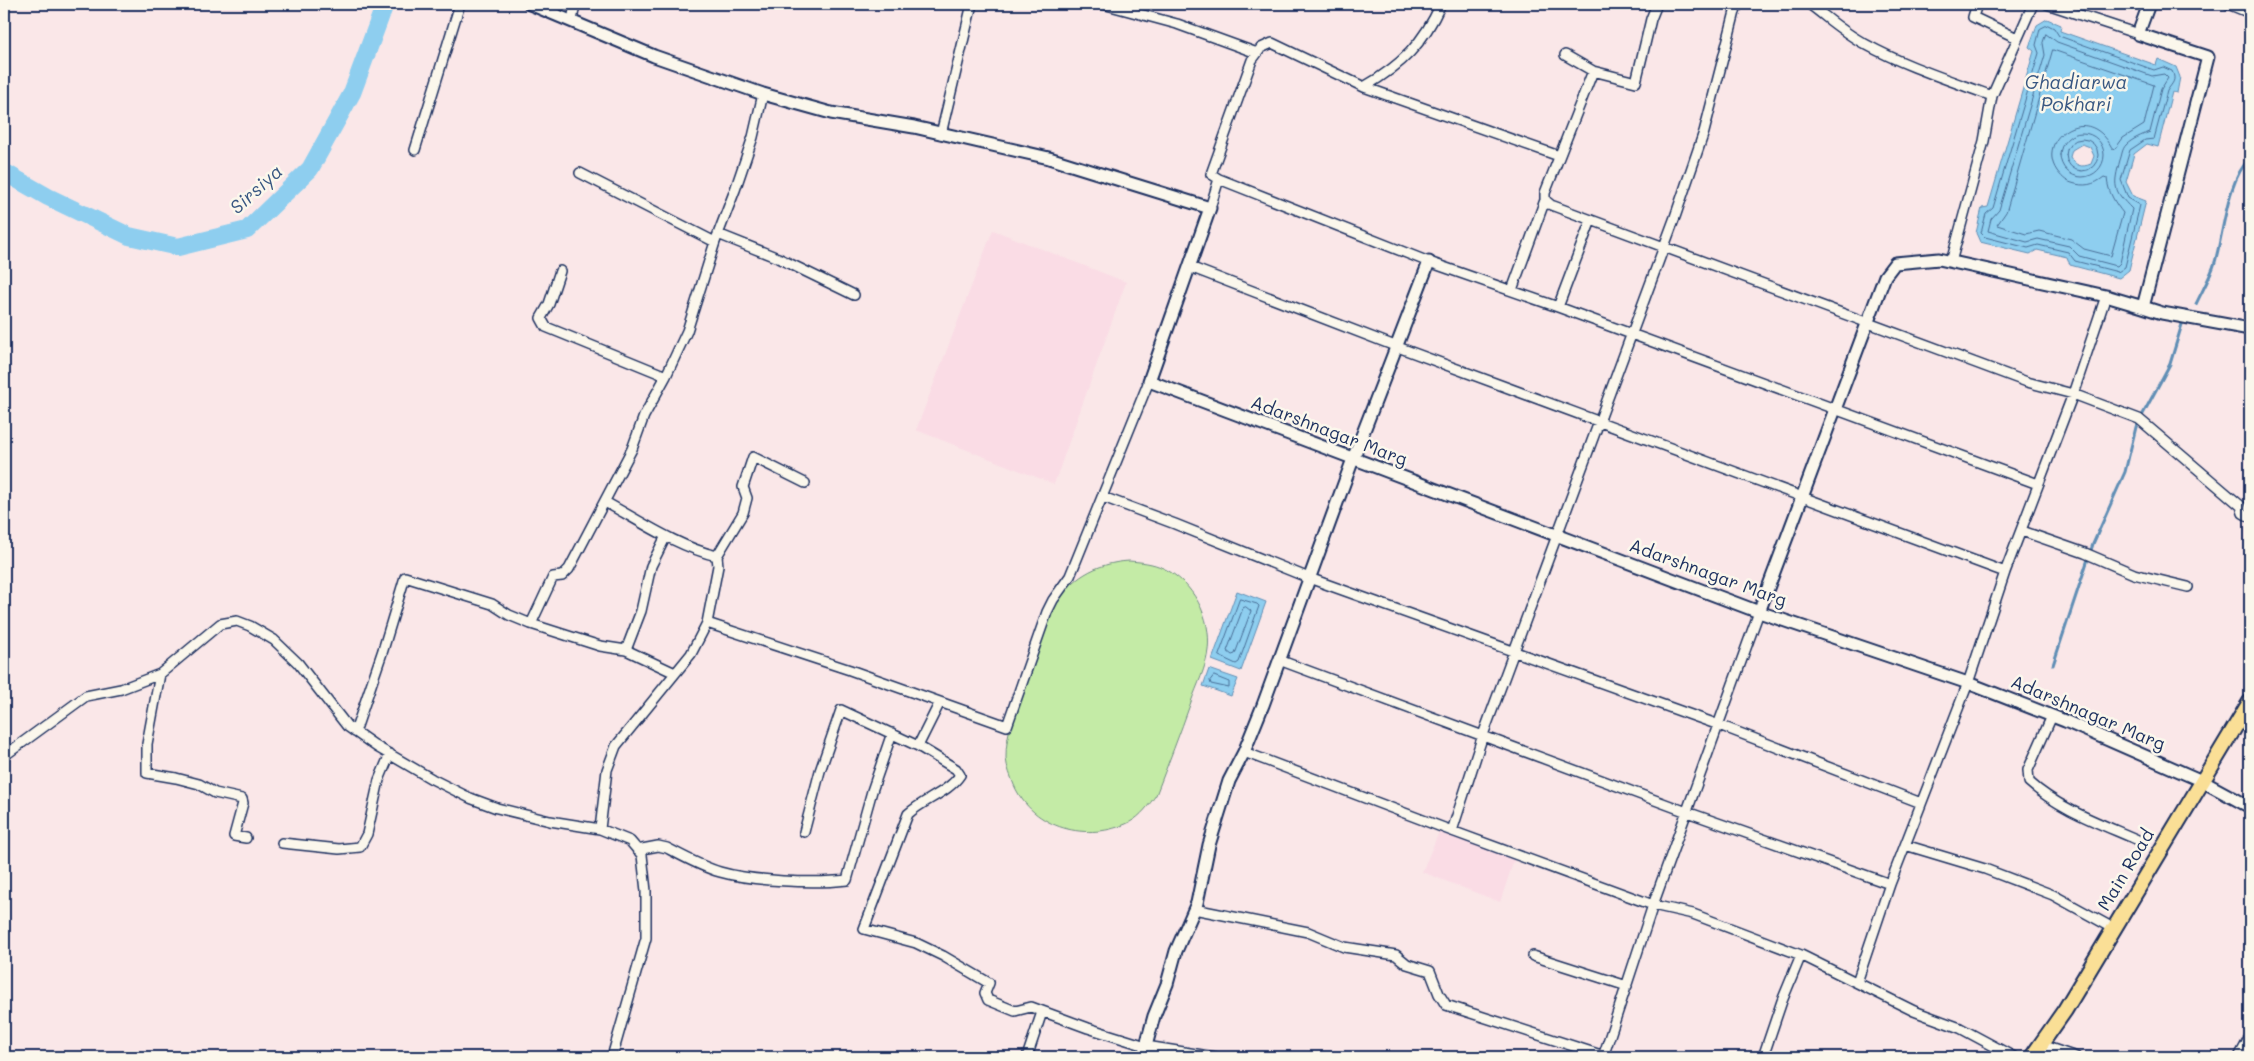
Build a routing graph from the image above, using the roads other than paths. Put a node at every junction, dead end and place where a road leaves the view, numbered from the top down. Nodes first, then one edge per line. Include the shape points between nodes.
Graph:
1 (460, 4) edge
2 (530, 4) edge
3 (575, 4) edge
4 (972, 4) edge
5 (1103, 4) edge
6 (1441, 4) edge
7 (1657, 4) edge
8 (1737, 4) edge
9 (1809, 4) edge
10 (1977, 4) edge
11 (2033, 4) edge
12 (2047, 4) edge
13 (2149, 4) edge
14 (2228, 4) edge
15 (2250, 13) edge
16 (572, 21) junction
17 (2138, 34) junction
18 (2017, 38) junction
19 (1257, 53) junction
20 (1565, 55) dead end
21 (1594, 70) junction
22 (1364, 87) junction
23 (763, 94) junction
24 (1992, 96) junction
25 (941, 134) junction
26 (415, 150) dead end
27 (1559, 156) junction
28 (580, 173) dead end
29 (1219, 179) junction
30 (1545, 200) junction
31 (1210, 208) junction
32 (1591, 220) junction
33 (716, 238) junction
34 (1664, 247) junction
35 (1429, 262) junction
36 (1951, 262) junction
37 (1190, 267) junction
38 (560, 271) dead end
39 (1512, 290) junction
40 (854, 295) dead end
41 (2106, 296) junction
42 (1558, 307) junction
43 (2143, 307) junction
44 (1867, 324) junction
45 (2250, 329) edge
46 (1632, 334) junction
47 (1396, 346) junction
48 (666, 376) junction
49 (1149, 381) junction
50 (2073, 394) junction
51 (1835, 410) junction
52 (1599, 421) junction
53 (1353, 459) junction
54 (805, 484) dead end
55 (2038, 484) junction
56 (1103, 497) junction
57 (1802, 497) junction
58 (605, 502) junction
59 (2250, 517) edge
60 (2022, 531) junction
61 (666, 536) junction
62 (1557, 536) junction
63 (717, 556) junction
64 (2005, 572) junction
65 (1309, 578) junction
66 (2188, 587) dead end
67 (1759, 612) junction
68 (707, 623) junction
69 (531, 624) junction
70 (626, 650) junction
71 (1514, 650) junction
72 (1280, 660) junction
73 (675, 673) junction
74 (160, 674) junction
75 (1968, 683) junction
76 (940, 702) junction
77 (2250, 702) edge
78 (2052, 716) junction
79 (1718, 724) junction
80 (355, 732) junction
81 (892, 733) junction
82 (1483, 736) junction
83 (918, 746) junction
84 (1244, 752) junction
85 (390, 754) junction
86 (4, 756) edge
87 (2202, 781) junction
88 (1921, 803) junction
89 (2250, 807) edge
90 (1687, 812) junction
91 (600, 829) junction
92 (1452, 831) junction
93 (804, 832) dead end
94 (246, 838) dead end
95 (2140, 841) dead end
96 (282, 843) dead end
97 (1904, 845) junction
98 (637, 850) junction
99 (1890, 884) junction
100 (1653, 905) junction
101 (1194, 909) junction
102 (2113, 928) junction
103 (1800, 955) junction
104 (1533, 956) dead end
105 (1857, 982) junction
106 (1627, 986) junction
107 (1042, 1012) junction
108 (2250, 1037) edge
109 (2041, 1045) junction
110 (1145, 1051) edge
111 (1603, 1056) edge
112 (612, 1057) edge
113 (1027, 1057) edge
114 (1215, 1057) edge
115 (1763, 1057) edge
116 (2014, 1057) edge
117 (2032, 1057) edge
118 (2076, 1057) edge
119 (2239, 1057) edge

1 - 26 street
2 - 16 street
3 - 16 street
4 - 25 street
5 - 19 street via 1177,24
6 - 22 street via 1417,47 1389,72
7 - 21 street via 1636,82
8 - 34 street via 1704,132
9 - 24 street via 1865,44 1916,68
10 - 18 street via 1973,17
11 - 18 street
12 - 17 street
13 - 17 street
14 - 15 street
16 - 23 street via 654,56
17 - 43 street via 2208,57
18 - 24 street
19 - 22 street via 1272,43
19 - 29 street via 1211,174
20 - 21 street
21 - 27 street
22 - 27 street
23 - 25 street via 831,113
23 - 33 street via 736,190
24 - 36 street via 1984,141
25 - 31 street via 1049,158
27 - 30 street
28 - 33 street
29 - 31 street
29 - 35 street
30 - 32 street
30 - 39 street
31 - 37 street
32 - 34 street
32 - 42 street
33 - 40 street via 778,258
33 - 48 street via 687,331
34 - 44 street
34 - 46 street
35 - 39 street
35 - 47 street
36 - 41 street
36 - 44 street via 1939,259 1895,263 1885,276
37 - 47 street
37 - 49 street
38 - 48 street via 541,318 546,327
39 - 42 street
41 - 43 street
41 - 50 street
42 - 46 street
43 - 45 street
44 - 50 street via 2027,382
44 - 51 street
46 - 51 street
46 - 52 street
47 - 52 street
47 - 53 street
48 - 58 street
49 - 53 street, Adarshnagar Marg
49 - 56 street
50 - 55 street
50 - 59 street via 2142,421
51 - 55 street
51 - 57 street
52 - 57 street
52 - 62 street
53 - 62 street, Adarshnagar Marg
53 - 65 street
54 - 63 street via 753,456 743,487 747,498 743,513
55 - 60 street
56 - 65 street
56 - 76 street via 1070,576 1047,612 1007,726
57 - 64 street
57 - 67 street
58 - 61 street
58 - 69 street via 569,569 562,576 553,578
60 - 64 street
60 - 66 street via 2134,574
61 - 63 street
61 - 70 street via 651,566 641,611
62 - 67 street, Adarshnagar Marg
62 - 71 street
63 - 68 street
64 - 75 street
65 - 71 street
65 - 72 street
67 - 75 street, Adarshnagar Marg
67 - 79 street
68 - 73 street via 691,654
68 - 76 street
69 - 70 street via 600,646
69 - 80 street via 492,604 405,578
70 - 73 street
71 - 79 street
71 - 82 street
72 - 82 street
72 - 84 street
73 - 91 street via 616,746 606,770
74 - 80 street via 220,624 237,622 274,640 298,663
74 - 86 street via 121,689 86,696
74 - 94 street via 147,744 147,773 199,784 215,792 242,798 234,836
75 - 78 street, Adarshnagar Marg
75 - 88 street
76 - 83 street
77 - 87 main road, Main Road
78 - 87 street, Adarshnagar Marg
78 - 95 street via 2028,770 2029,782 2044,796
79 - 88 street
79 - 90 street
80 - 85 street
81 - 83 street
81 - 93 street via 841,710
81 - 98 street via 847,880 818,882 722,873 662,847
82 - 90 street
82 - 92 street
83 - 107 street via 956,769 960,775 945,790 908,814 864,929 916,943 943,956 989,983 985,993 988,1000 1015,1011 1030,1007
84 - 92 street
84 - 101 street via 1229,781
85 - 91 street via 470,798 497,808
85 - 96 street via 379,780 367,834 360,847 339,849
87 - 89 street, Adarshnagar Marg
87 - 102 main road, Main Road
88 - 97 street
90 - 99 street
90 - 100 street
91 - 98 street via 630,841
92 - 100 street
97 - 99 street
97 - 102 street via 1985,869 2053,895
98 - 112 street via 642,855 646,891 646,938
99 - 105 street
100 - 103 street via 1693,914
100 - 106 street
101 - 110 street via 1176,951
101 - 111 street via 1308,932 1352,948 1396,955 1407,964 1430,971 1446,1005
102 - 109 main road, Main Road
103 - 105 street
103 - 115 street
104 - 106 street
105 - 116 street via 1914,1011 1960,1028
106 - 111 street
107 - 110 street
107 - 113 street
108 - 119 street
109 - 117 main road, Main Road
109 - 118 street
110 - 114 street

